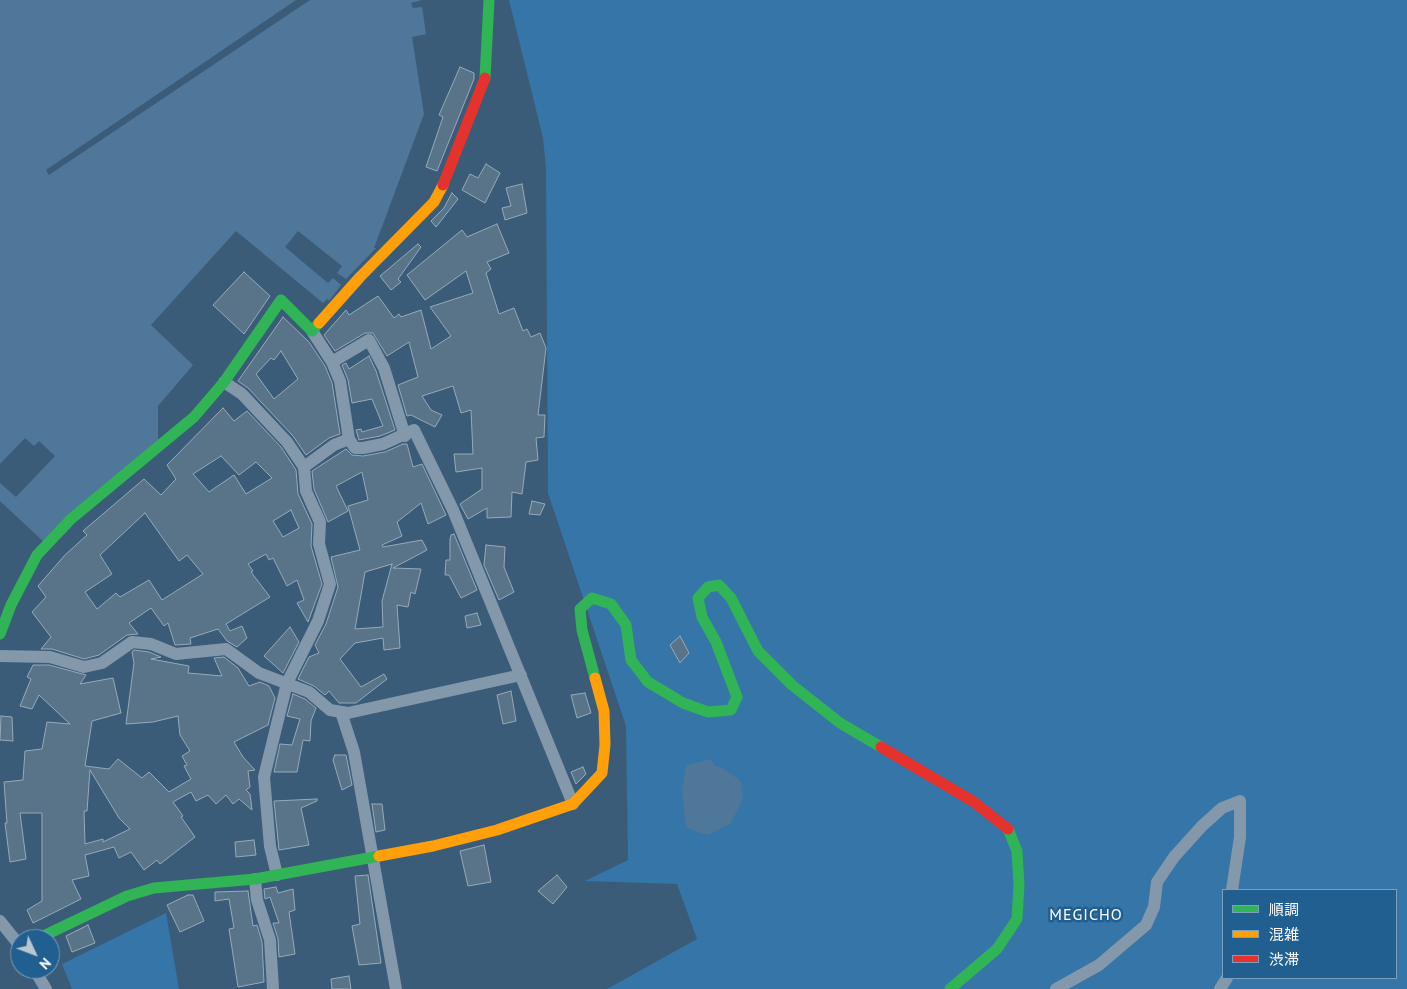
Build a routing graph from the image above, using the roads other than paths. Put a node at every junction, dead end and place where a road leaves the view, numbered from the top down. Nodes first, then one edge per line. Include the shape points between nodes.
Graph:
1 (489, 0) edge
2 (312, 331) junction
3 (332, 362) junction
4 (224, 382) junction
5 (405, 436) junction
6 (349, 439) junction
7 (304, 467) junction
8 (0, 634) edge
9 (0, 656) edge
10 (521, 675) junction
11 (288, 683) junction
12 (341, 712) junction
13 (573, 804) junction
14 (372, 856) junction
15 (277, 875) junction
16 (255, 879) junction
17 (1232, 889) edge
18 (0, 921) edge
19 (55, 929) edge
20 (10, 934) edge
21 (273, 989) edge
22 (396, 989) edge
23 (950, 989) edge
24 (1056, 989) edge

1 - 2 street via 485,81 444,184 434,202
2 - 3 street
2 - 4 street via 281,300
3 - 5 street via 369,340 384,368
3 - 6 street via 340,381
4 - 7 street via 242,394 287,442
4 - 8 street via 194,417 70,519 37,555
5 - 6 street via 363,448 355,448
5 - 10 street via 414,430 441,483
6 - 7 street via 334,445
7 - 11 street via 306,491 320,522 319,544 330,584 318,620
9 - 11 street via 50,657 84,667 102,663 132,642 151,644 176,654 226,649 259,673
10 - 12 street
10 - 13 street
11 - 12 street via 309,692 330,710
11 - 15 street via 264,777 270,846
12 - 14 street via 354,752
13 - 14 street via 497,830 433,846
13 - 23 street via 602,773 604,745 604,711 582,630 580,609 592,598 611,604 626,625 630,660 648,682 708,712 731,710 738,697 716,642 702,617 698,598 708,586 719,585 731,598 758,650 792,685 840,723 974,802 1007,828 1017,851 1017,919 997,949
14 - 15 street
14 - 22 street
15 - 16 street
16 - 19 street via 154,888 127,896
16 - 21 street via 257,900 270,940
17 - 24 street via 1240,837 1240,801 1222,808 1174,857 1157,882 1154,907 1146,926 1099,965
18 - 20 street

